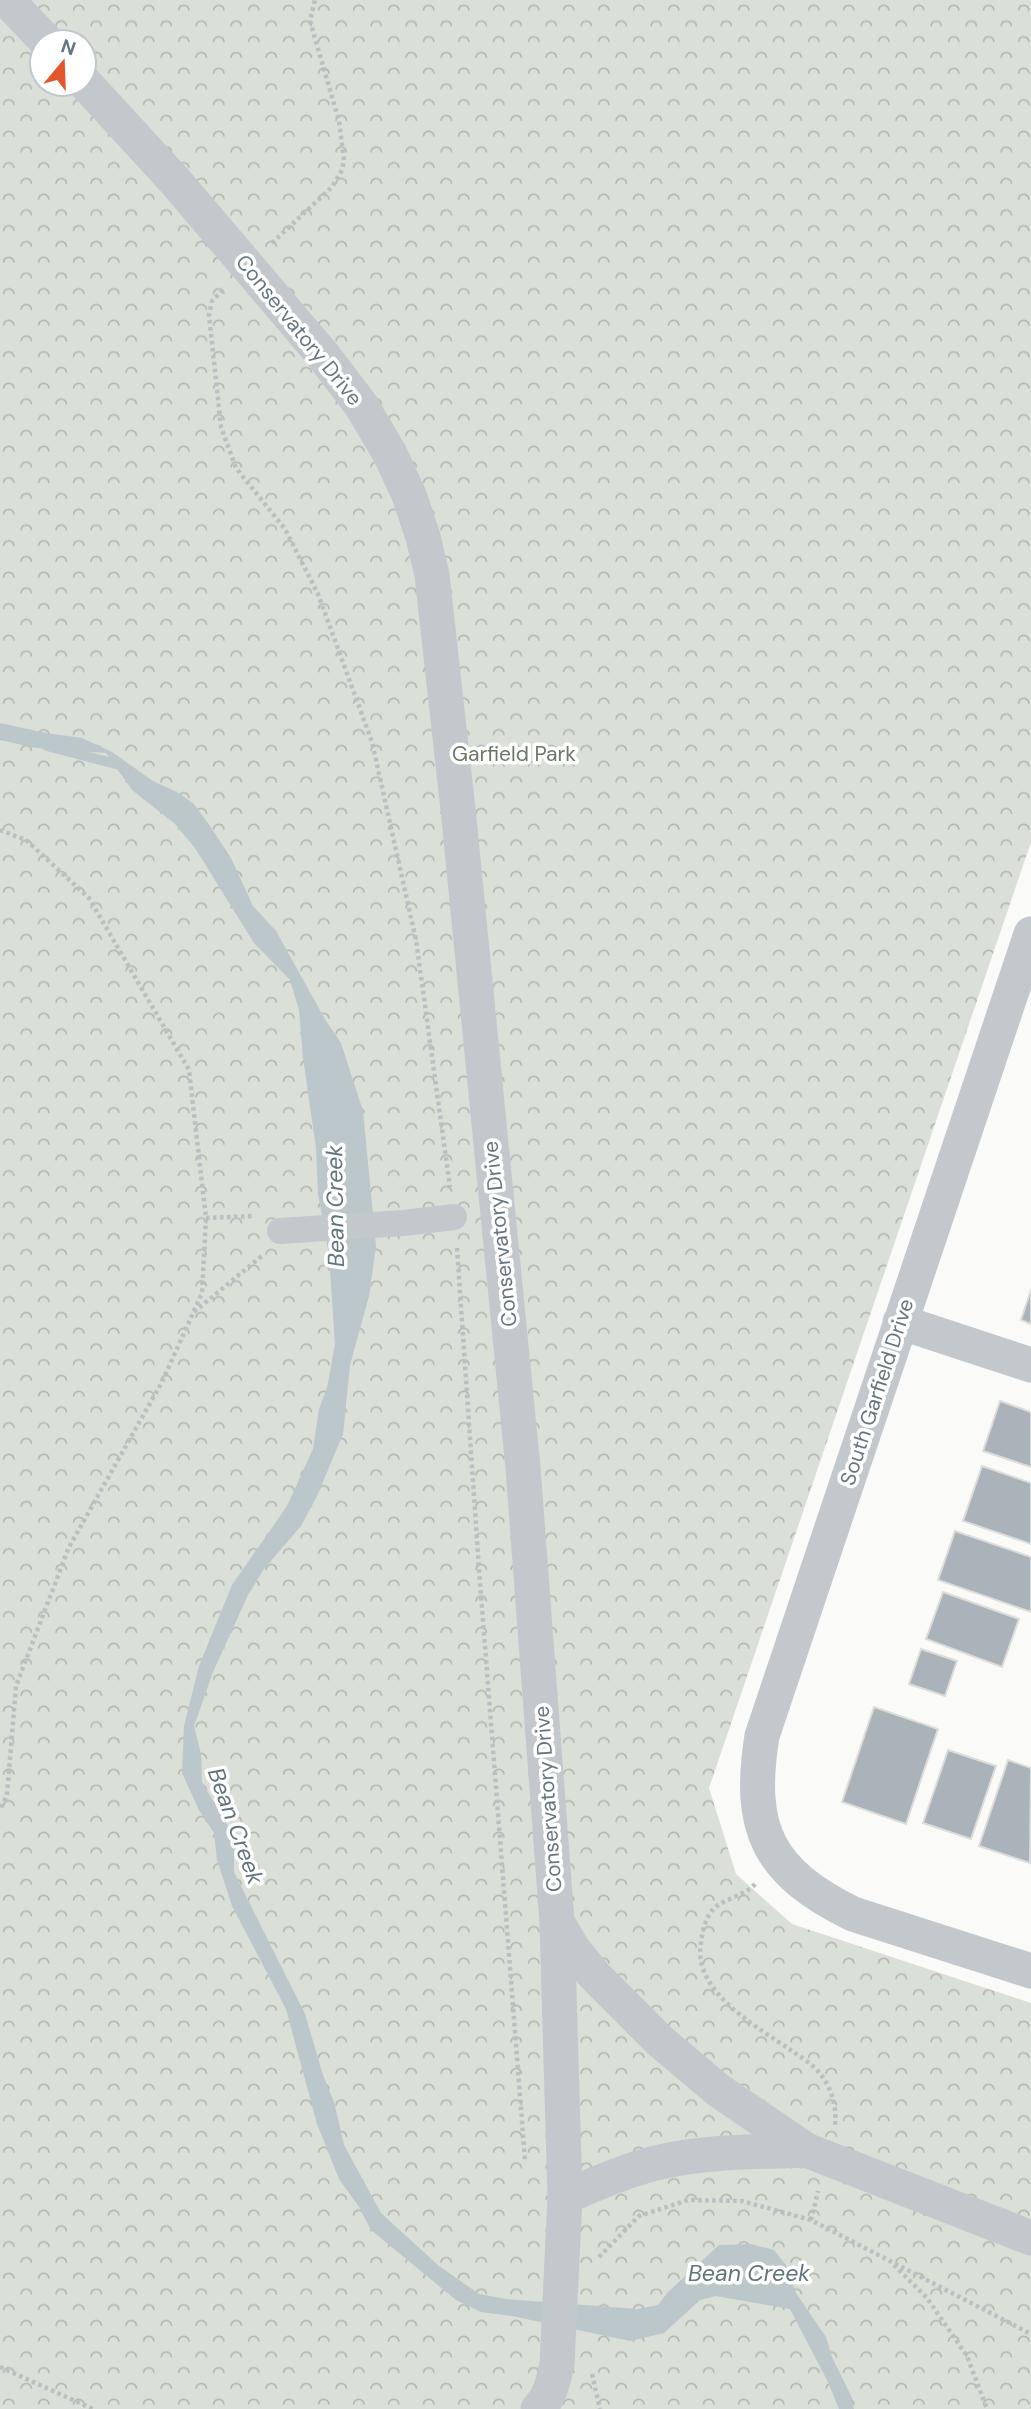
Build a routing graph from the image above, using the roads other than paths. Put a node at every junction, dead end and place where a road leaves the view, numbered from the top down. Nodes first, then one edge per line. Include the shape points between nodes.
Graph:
1 (7, 0) edge
2 (33, 28) edge
3 (98, 97) edge
4 (1031, 934) edge
5 (454, 1217) dead end
6 (280, 1231) road end
7 (900, 1322) junction
8 (1031, 1365) edge
9 (557, 1922) junction
10 (1031, 1971) edge
11 (816, 2154) junction
12 (565, 2197) junction
13 (1031, 2238) edge
14 (538, 2409) edge

1 - 2 street
3 - 9 street, Conservatory Drive via 175,181 361,405 390,454 420,526 432,575 458,809 523,1468
4 - 7 street, South Garfield Drive
5 - 6 street
7 - 8 street
7 - 10 street, South Garfield Drive via 762,1736 757,1764 762,1826 773,1855 827,1902
9 - 11 street, Conservatory Drive via 595,1976 660,2041 718,2090
9 - 12 street
11 - 12 street via 714,2155 658,2163
11 - 13 street, Conservatory Drive
12 - 14 street via 573,2363

